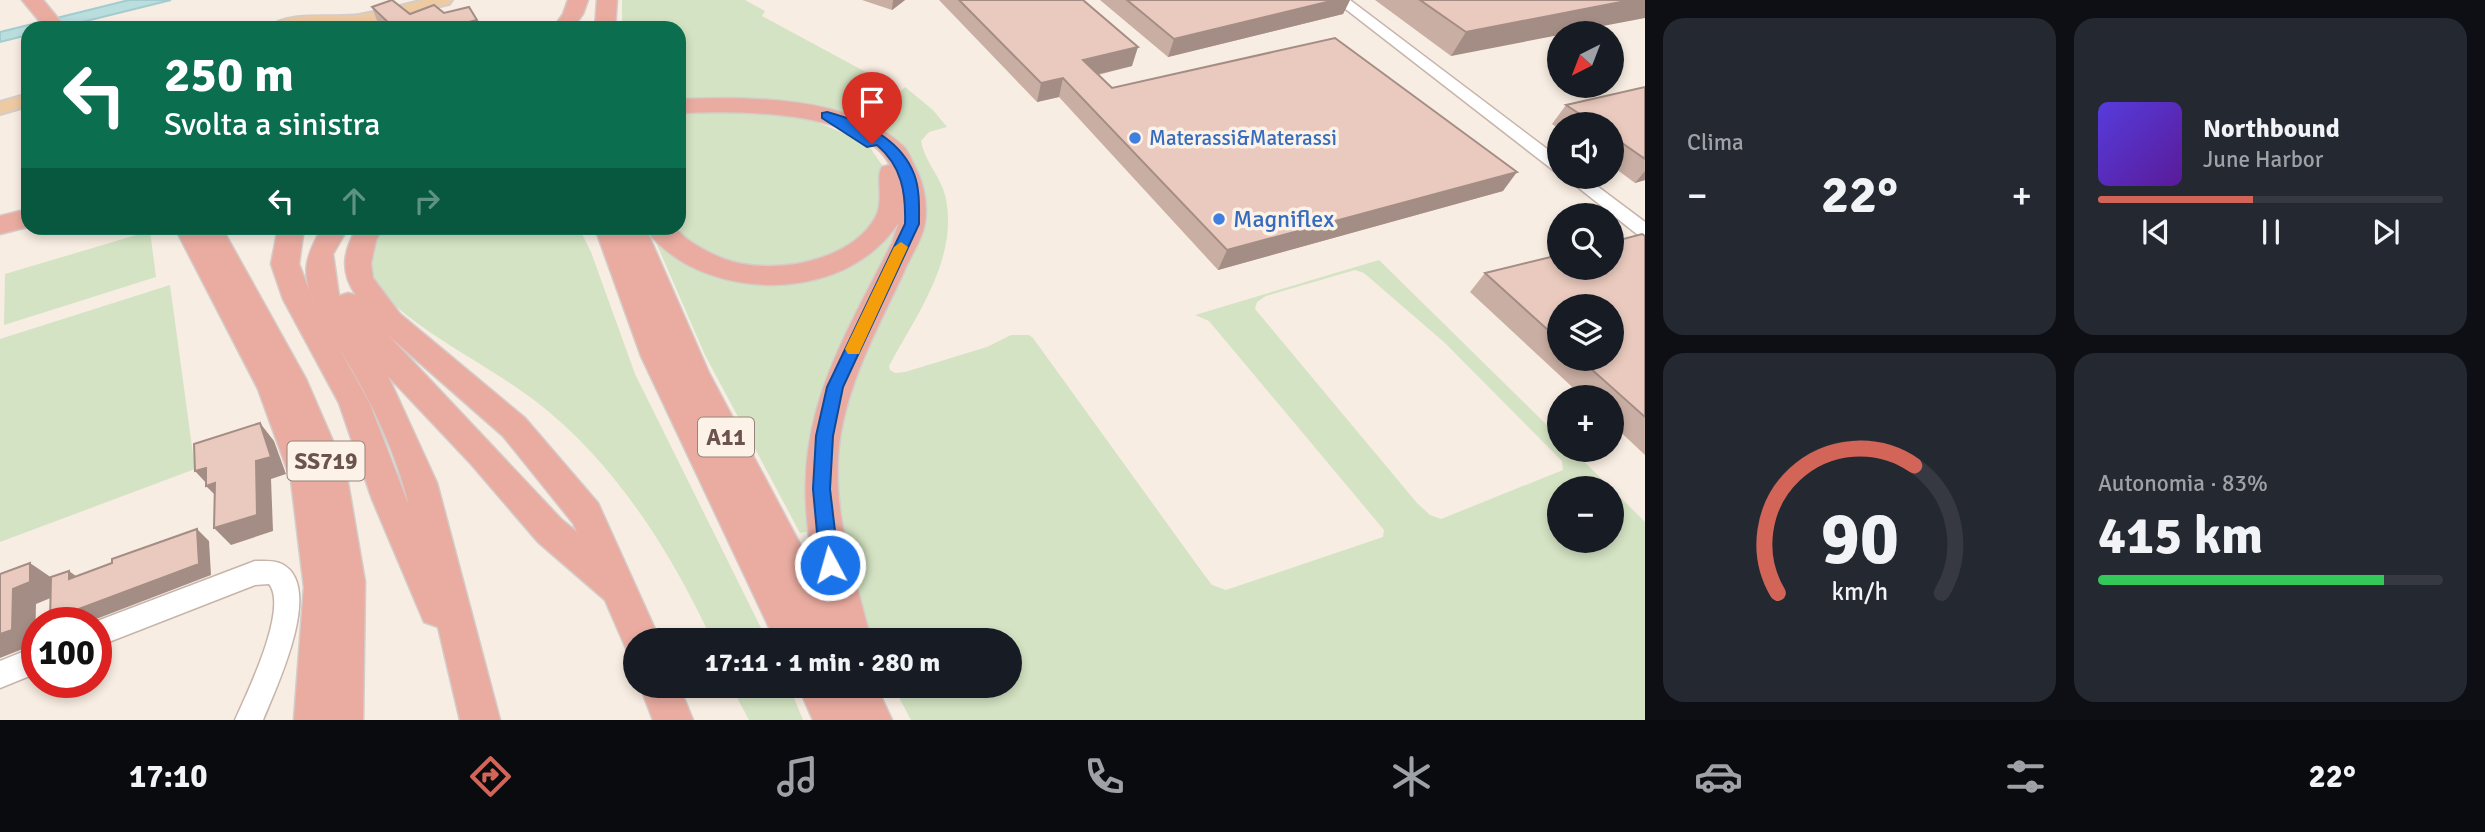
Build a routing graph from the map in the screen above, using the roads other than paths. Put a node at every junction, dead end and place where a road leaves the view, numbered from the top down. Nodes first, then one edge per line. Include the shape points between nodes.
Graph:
1 (32, 0) edge
2 (443, 0) edge
3 (578, 0) edge
4 (590, 0) edge
5 (607, 0) edge
6 (1342, 0) edge
7 (370, 18) junction
8 (50, 21) edge
9 (352, 21) edge
10 (362, 21) edge
11 (568, 21) edge
12 (588, 21) edge
13 (606, 21) edge
14 (21, 102) edge
15 (686, 106) edge
16 (0, 108) edge
17 (21, 111) edge
18 (0, 116) edge
19 (827, 116) junction
20 (1547, 157) edge
21 (1590, 189) edge
22 (1645, 231) edge
23 (180, 235) edge
24 (208, 235) edge
25 (209, 235) edge
26 (290, 235) edge
27 (332, 235) edge
28 (335, 235) edge
29 (366, 235) edge
30 (591, 235) edge
31 (610, 235) edge
32 (636, 235) edge
33 (667, 235) edge
34 (631, 294) junction
35 (225, 302) junction
36 (621, 591) junction
37 (112, 628) edge
38 (319, 628) junction
39 (636, 628) edge
40 (788, 628) edge
41 (825, 628) edge
42 (848, 628) edge
43 (21, 666) edge
44 (0, 675) edge
45 (664, 698) edge
46 (823, 698) edge
47 (862, 698) edge
48 (869, 698) edge
49 (477, 707) edge
50 (249, 720) edge
51 (300, 720) edge
52 (314, 720) edge
53 (343, 720) edge
54 (673, 720) edge
55 (834, 720) edge
56 (874, 720) edge

1 - 8 highway
2 - 7 main road
3 - 11 highway
4 - 12 highway
5 - 13 highway
6 - 20 street
7 - 9 main road
7 - 10 main road
14 - 16 main road
15 - 19 highway via 765,105
17 - 18 main road
19 - 33 highway via 882,153 893,177 893,208 881,231 865,245 813,270 760,276 725,270 694,257
19 - 42 highway via 852,122 890,149 908,174 912,206 912,224 835,387 824,436 821,489 830,565
21 - 22 street
23 - 35 highway via 206,282
24 - 35 highway, SS719
25 - 53 highway, SS719 via 291,379 330,471 347,582
26 - 49 highway via 285,264 297,299 354,402 389,499
27 - 49 highway via 320,254 322,290 379,387 420,483
28 - 36 highway via 337,284 365,328 550,531
29 - 36 highway via 357,264 360,280 390,321 514,427 586,514
30 - 34 highway via 605,270
31 - 34 highway, A11
32 - 41 highway, A11 via 694,373
34 - 40 highway, A11 via 683,416
35 - 38 highway, SS719 via 273,390 308,480 322,587
36 - 39 highway
37 - 50 street via 255,573 276,572 289,597 286,619
38 - 51 highway
38 - 52 highway, SS719
43 - 44 street
45 - 54 highway
46 - 55 highway
47 - 56 highway
48 - 56 highway

